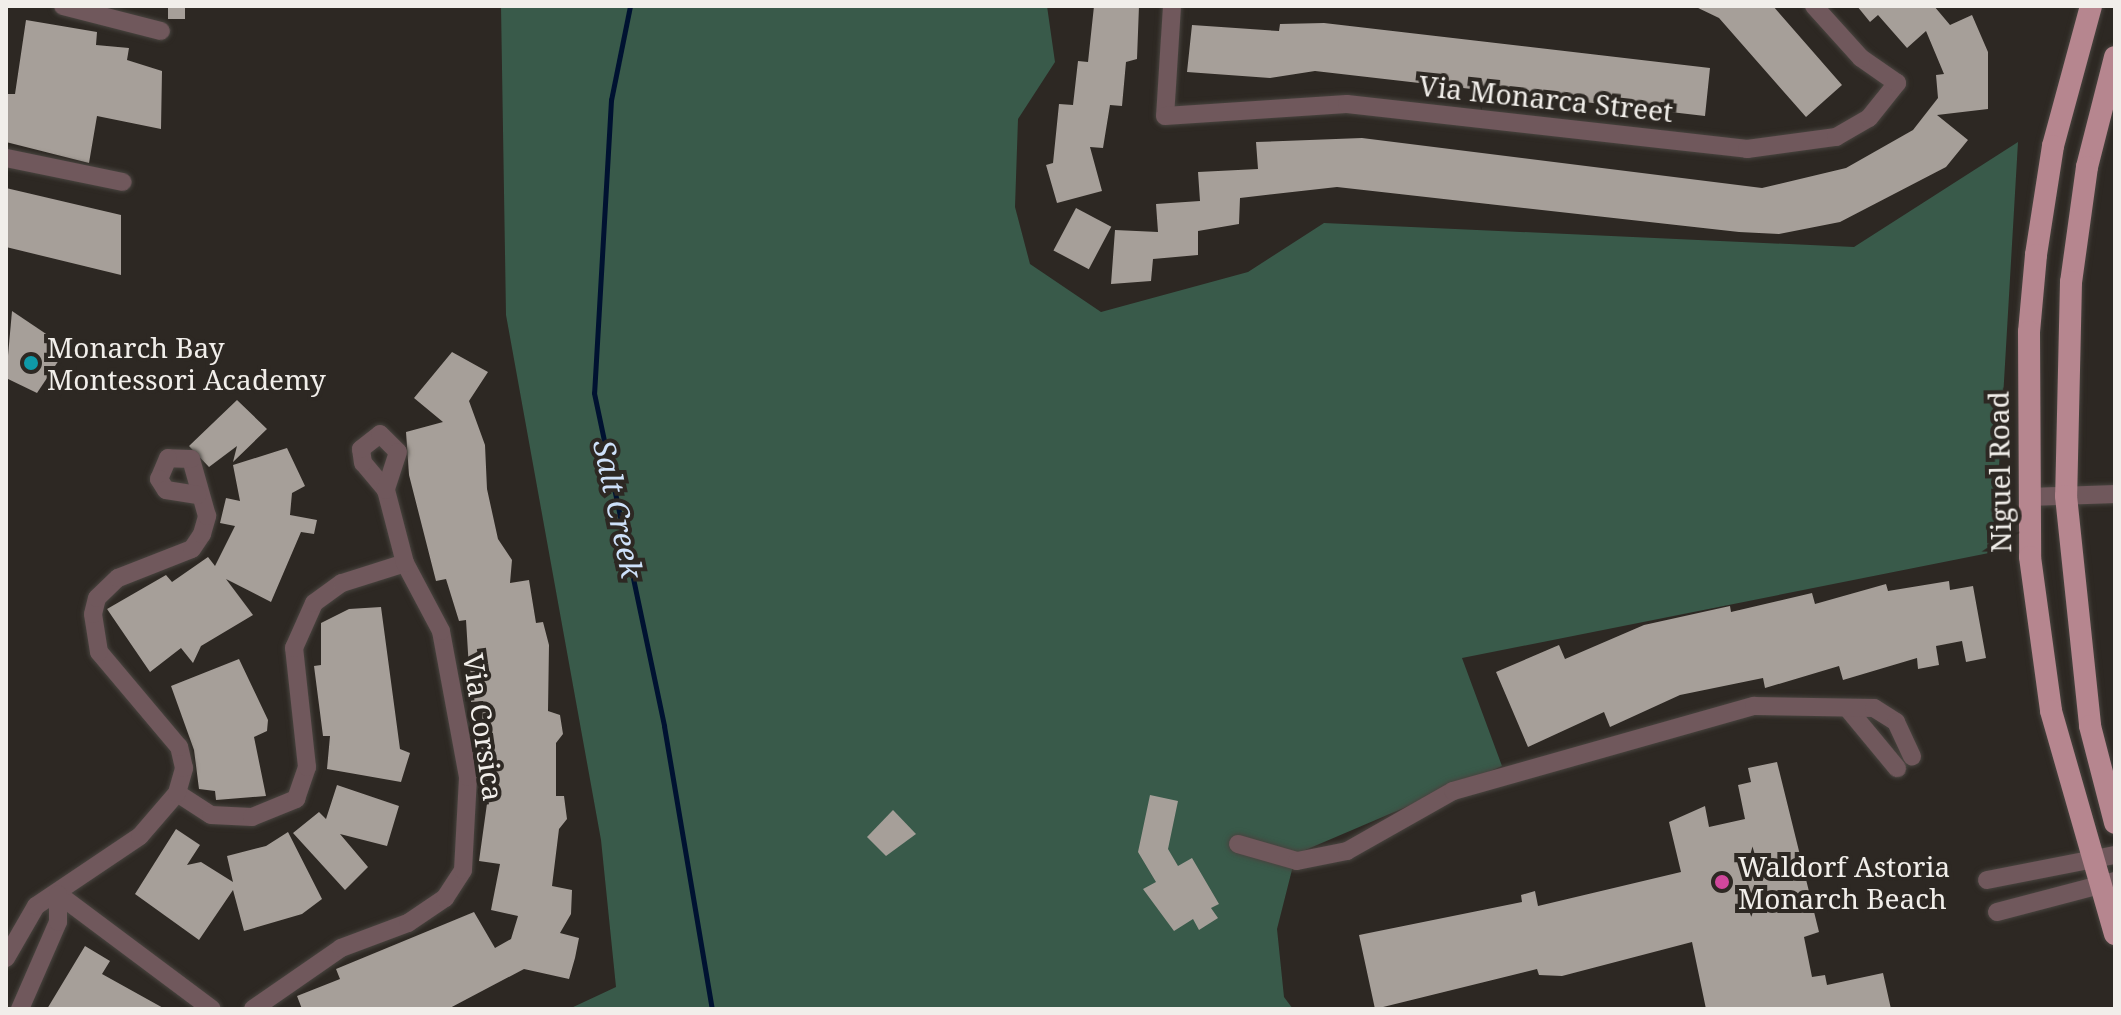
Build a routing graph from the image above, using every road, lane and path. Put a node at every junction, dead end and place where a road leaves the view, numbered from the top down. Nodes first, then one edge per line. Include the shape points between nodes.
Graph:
1 (63, 6) edge
2 (1172, 6) edge
3 (1814, 6) edge
4 (2091, 6) edge
5 (161, 31) dead end
6 (2115, 57) edge
7 (6, 158) edge
8 (123, 182) dead end
9 (386, 490) dead end
10 (2115, 494) edge
11 (198, 495) dead end
12 (2066, 496) junction
13 (2030, 497) junction
14 (405, 563) junction
15 (1848, 709) junction
16 (177, 793) junction
17 (2115, 823) edge
18 (1238, 844) dead end
19 (2115, 855) edge
20 (2089, 861) junction
21 (1987, 880) dead end
22 (2106, 884) edge
23 (58, 894) junction
24 (1997, 912) dead end
25 (2115, 934) edge
26 (6, 958) edge
27 (20, 1009) edge
28 (212, 1009) edge
29 (253, 1009) edge

1 - 5 street
2 - 3 street, Via Monarca Street via 1165,116 1347,104 1747,149 1798,147 1869,118 1897,83 1861,58
4 - 13 main road, Niguel Road via 2053,146 2036,255
6 - 12 main road via 2087,167 2071,282
7 - 8 street
9 - 14 street, Via Corsica
10 - 12 street
11 - 16 street via 207,516 192,549 118,578 97,598 93,614 99,652 179,747 184,768
12 - 13 street
12 - 17 main road via 2090,726
13 - 20 main road, Niguel Road via 2030,557 2051,711
14 - 16 street via 342,583 309,614 294,648 307,767 296,799 252,817 211,815
14 - 29 street, Via Corsica via 441,631 468,777 463,870 445,898 408,923 341,948
15 - 15 street via 1905,762 1896,722 1874,708
15 - 18 street via 1717,712 1453,791 1347,851 1297,861
16 - 23 street via 140,836
19 - 20 street
20 - 21 street
20 - 22 main road, Niguel Road
22 - 24 street
22 - 25 main road, Niguel Road
23 - 26 street via 36,906
23 - 27 street via 58,922
23 - 28 street via 138,961

